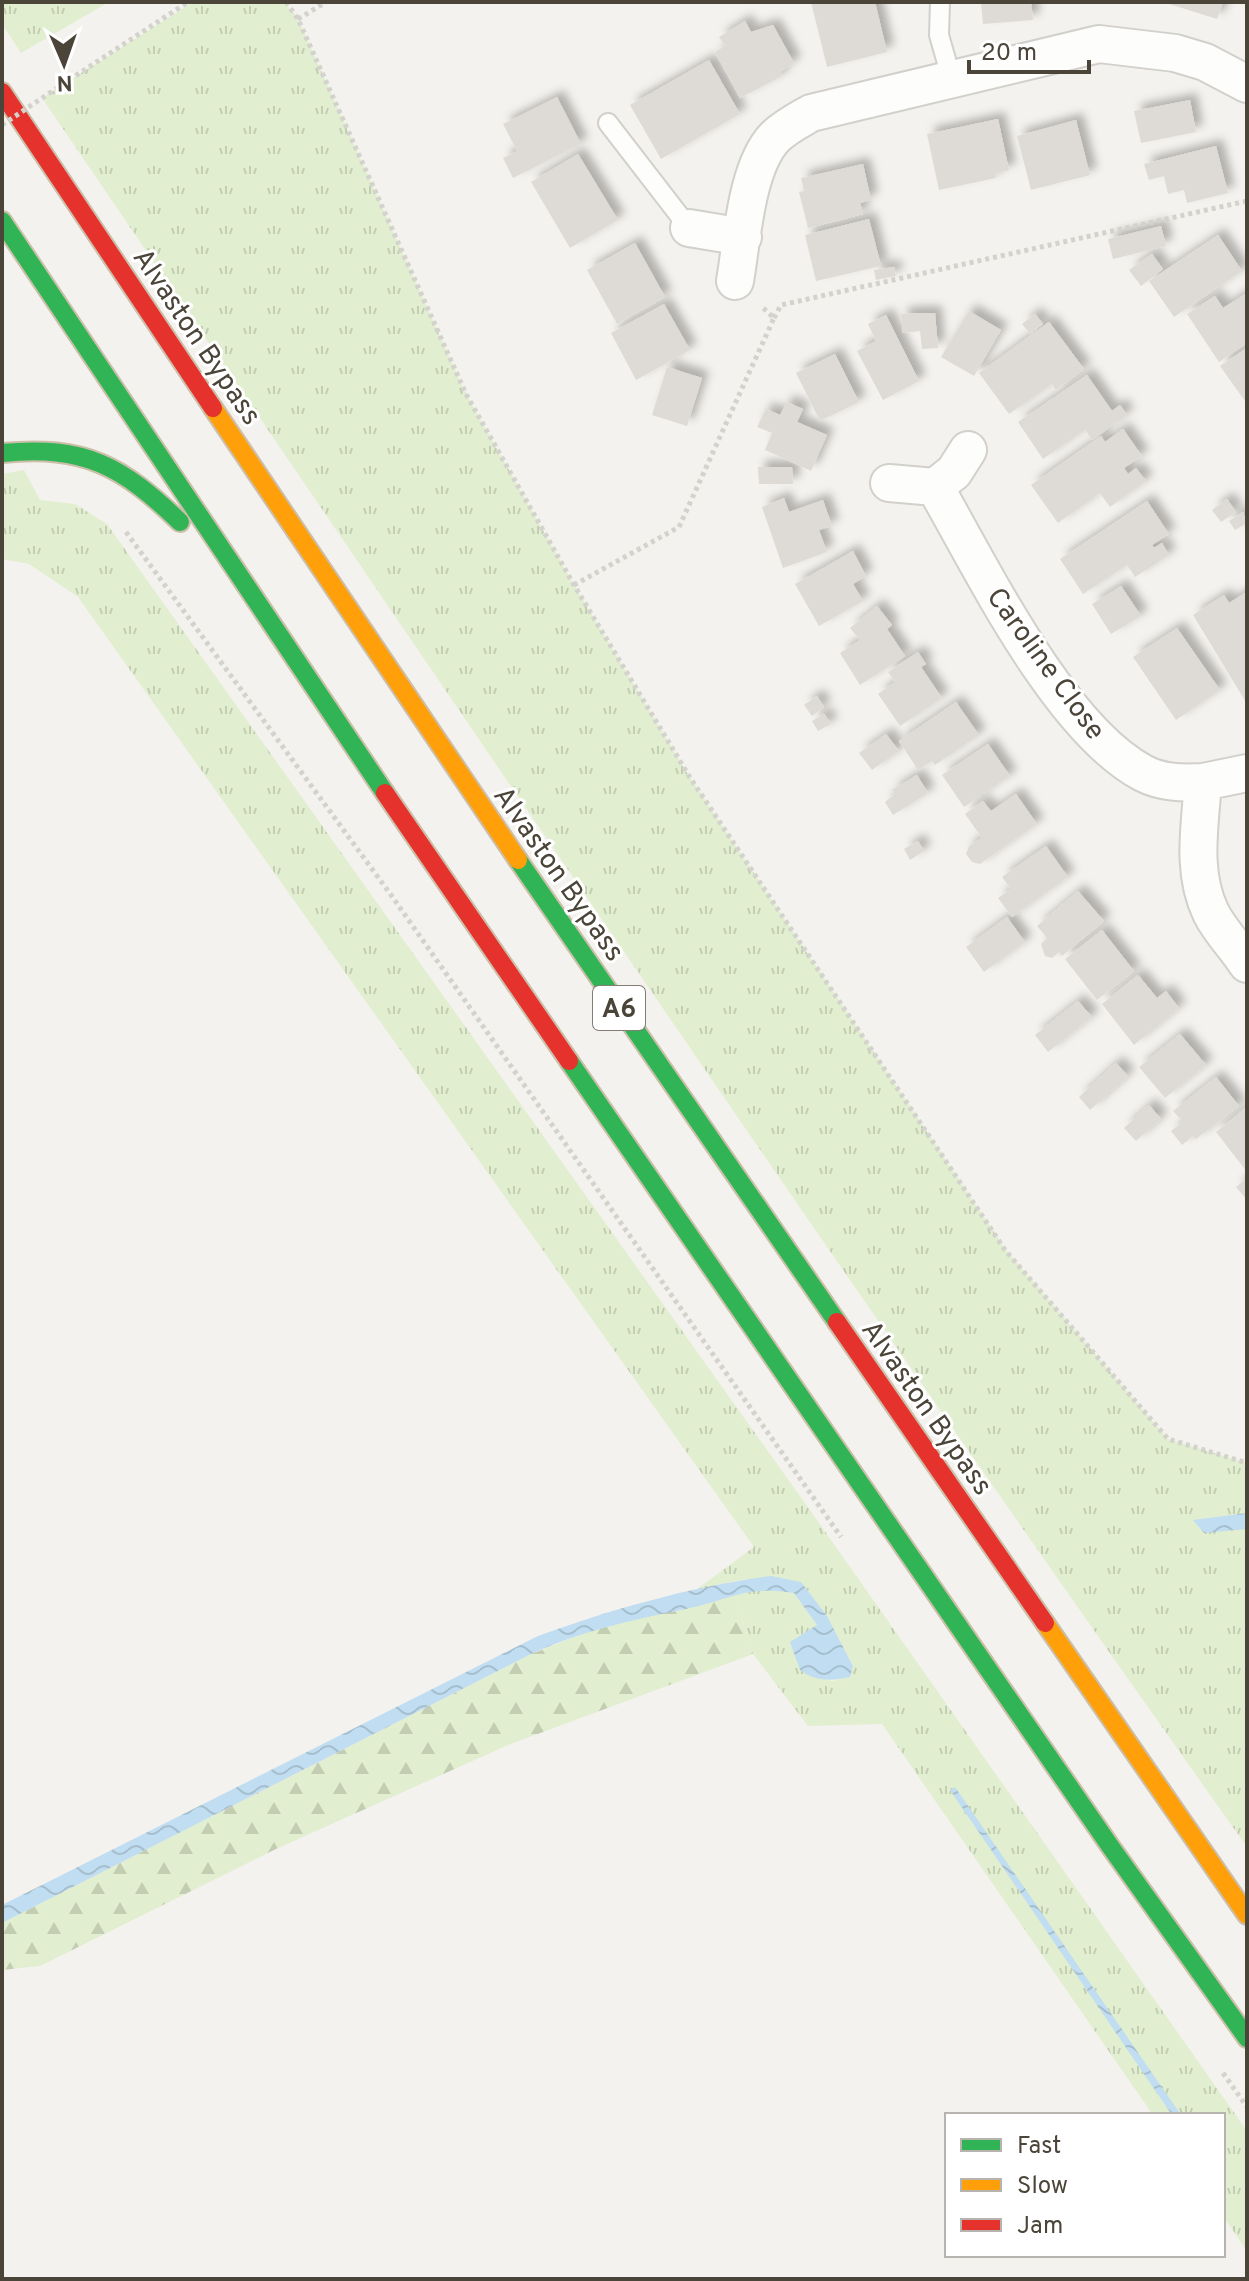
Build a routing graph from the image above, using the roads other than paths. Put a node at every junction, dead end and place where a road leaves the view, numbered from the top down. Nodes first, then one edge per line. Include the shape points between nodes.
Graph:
1 (940, 2) edge
2 (951, 77) junction
3 (1247, 84) edge
4 (2, 92) edge
5 (608, 123) dead end
6 (2, 221) edge
7 (689, 228) joint
8 (743, 237) junction
9 (735, 281) road end
10 (968, 450) dead end
11 (2, 453) edge
12 (889, 483) dead end
13 (935, 487) junction
14 (246, 589) junction
15 (1247, 773) edge
16 (1203, 782) junction
17 (1247, 964) edge
18 (1247, 1915) edge
19 (1247, 2038) edge

1 - 2 lane via 939,35
2 - 3 street via 1110,44 1175,53
2 - 8 street via 811,113 791,124 764,153
4 - 18 highway, Alvaston Bypass / A6 via 434,739
5 - 7 lane
6 - 14 highway, A6
7 - 8 street
8 - 9 street
10 - 13 street via 954,472
11 - 14 highway via 73,452 116,466 144,486
12 - 13 street
13 - 16 street, Caroline Close via 1036,658 1096,738 1163,781
14 - 19 highway, A6
15 - 16 street, Caroline Close
16 - 17 street via 1201,882 1212,914

